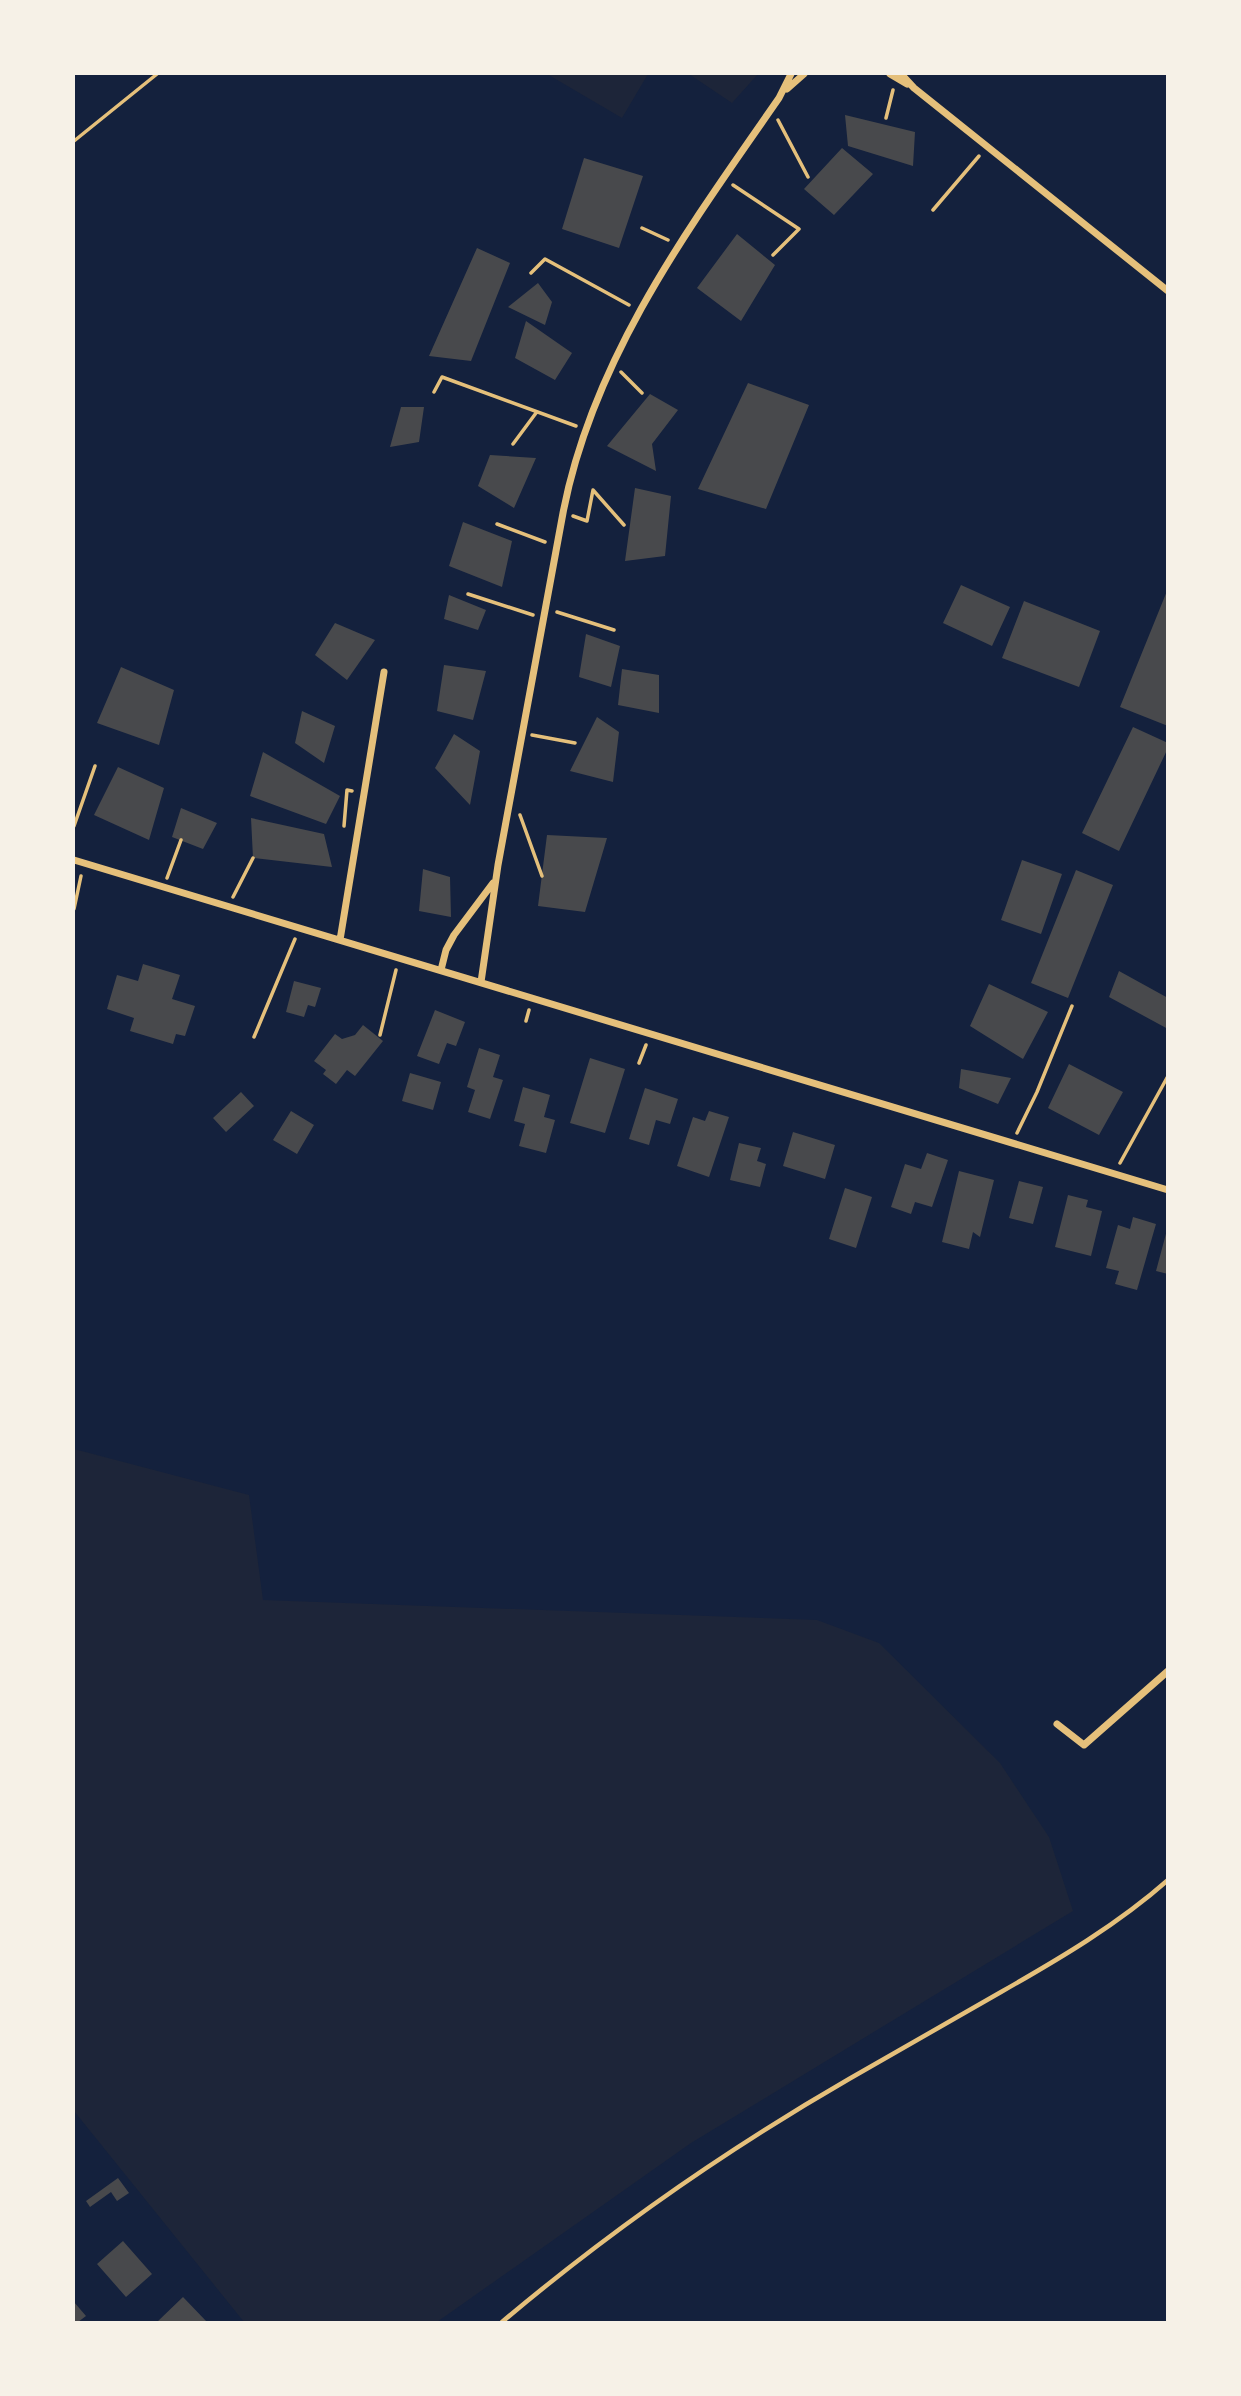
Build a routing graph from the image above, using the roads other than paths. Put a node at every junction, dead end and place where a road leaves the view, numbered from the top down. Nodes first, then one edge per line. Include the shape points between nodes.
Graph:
1 (791, 74) edge
2 (804, 74) edge
3 (896, 75) edge
4 (779, 98) junction
5 (1167, 291) edge
6 (384, 672) dead end
7 (74, 860) edge
8 (498, 866) junction
9 (340, 940) junction
10 (441, 970) junction
11 (481, 982) junction
12 (1167, 1191) edge
13 (1167, 1671) edge
14 (1057, 1724) dead end
15 (1167, 1880) edge
16 (502, 2322) edge

1 - 4 street
2 - 4 street
3 - 5 street
4 - 8 street via 640,312 584,429 563,513
6 - 9 street
7 - 9 street
8 - 10 street via 492,886 454,935
8 - 11 street
9 - 10 street
10 - 11 street
11 - 12 street
13 - 14 street via 1084,1745
15 - 16 lane via 1134,1910 1054,1961 712,2162 572,2264

